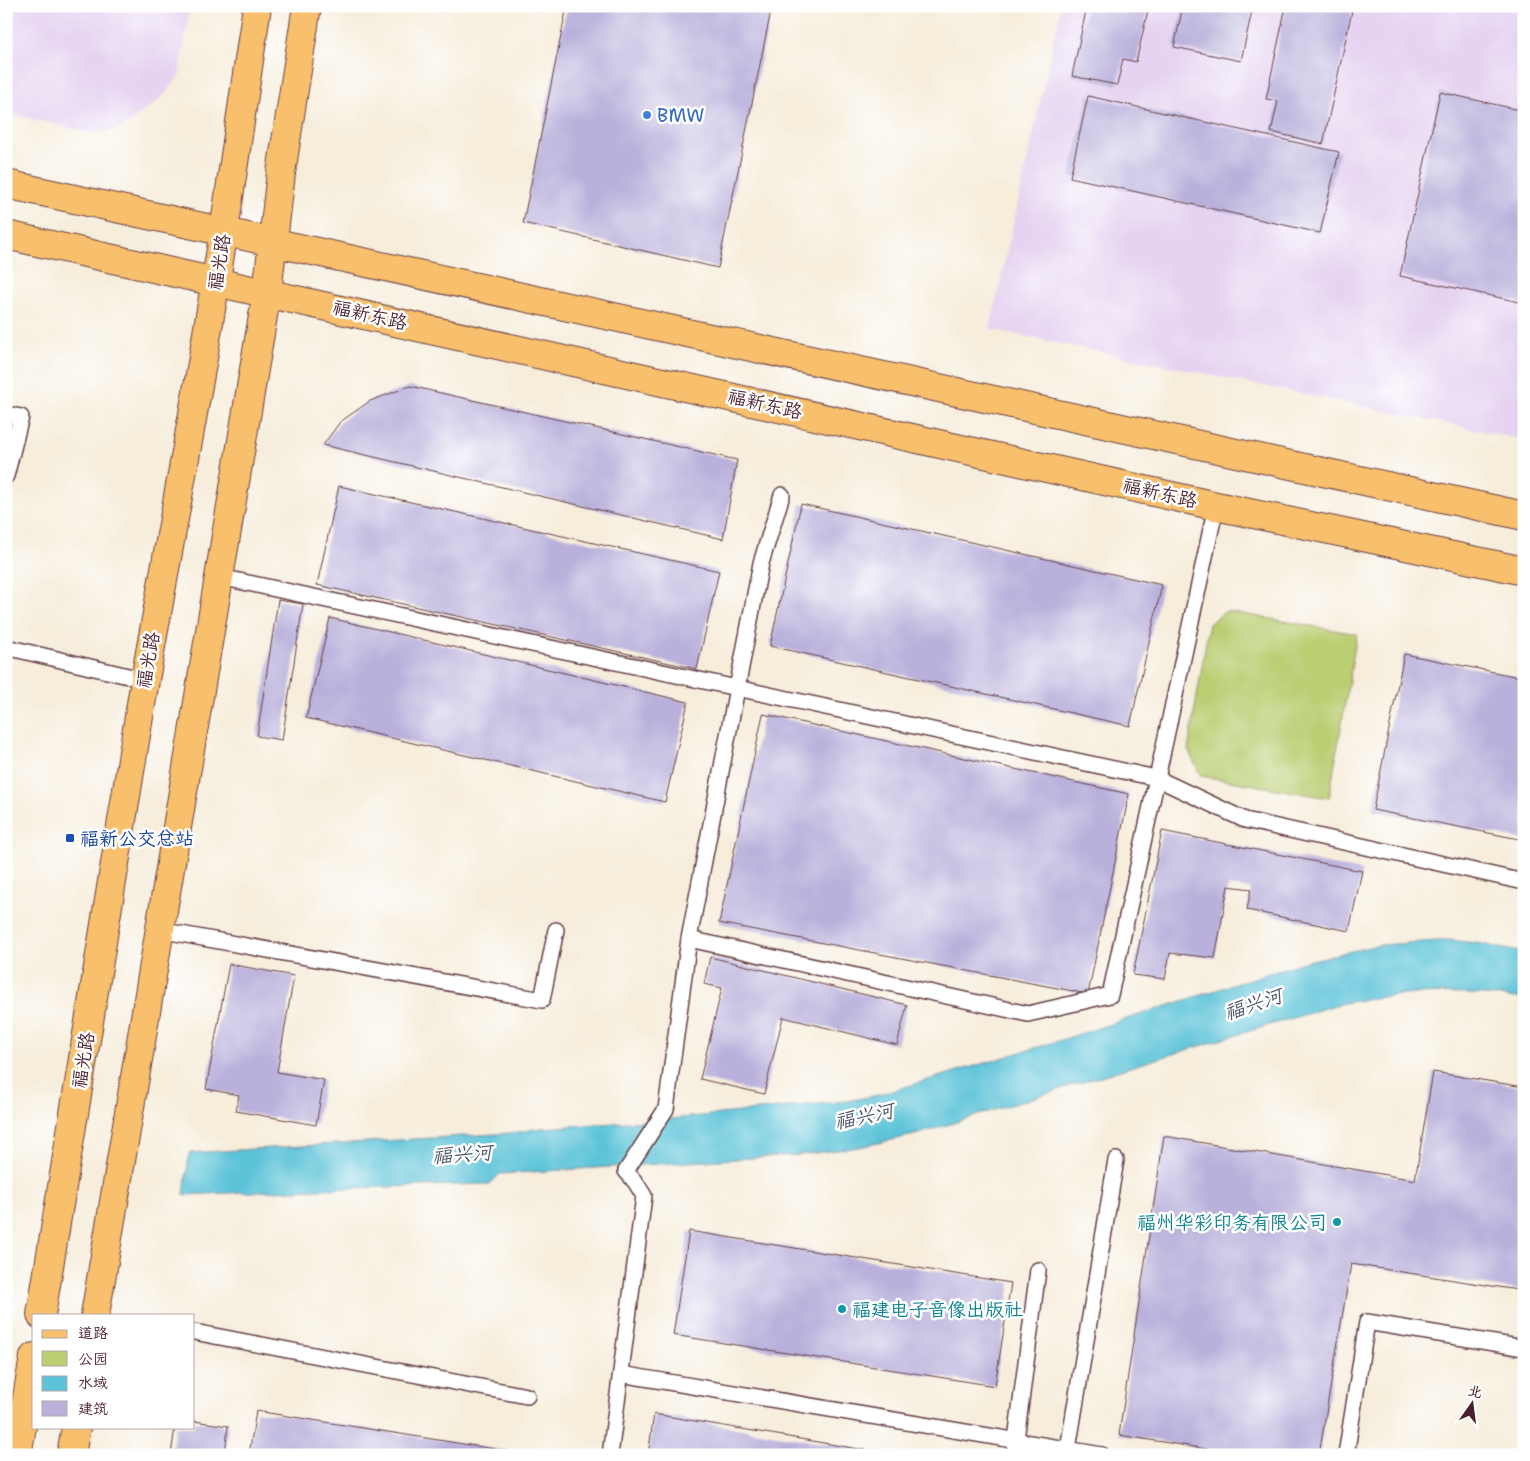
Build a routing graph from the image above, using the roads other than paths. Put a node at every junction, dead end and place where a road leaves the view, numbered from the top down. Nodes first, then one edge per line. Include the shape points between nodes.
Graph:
1 (257, 6) edge
2 (307, 6) edge
3 (6, 184) edge
4 (224, 231) junction
5 (6, 235) edge
6 (273, 243) junction
7 (216, 281) junction
8 (267, 292) junction
9 (6, 414) edge
10 (6, 476) edge
11 (782, 495) dead end
12 (1216, 506) junction
13 (1524, 516) edge
14 (1524, 571) edge
15 (220, 577) junction
16 (6, 647) edge
17 (145, 680) junction
18 (738, 689) junction
19 (1156, 778) junction
20 (1524, 882) edge
21 (158, 930) junction
22 (556, 930) dead end
23 (689, 939) junction
24 (1116, 1160) dead end
25 (1038, 1270) dead end
26 (41, 1314) edge
27 (99, 1314) edge
28 (195, 1332) edge
29 (1524, 1348) edge
30 (32, 1369) edge
31 (621, 1374) junction
32 (527, 1396) dead end
33 (76, 1428) edge
34 (1015, 1448) edge
35 (1067, 1452) edge
36 (17, 1455) edge
37 (71, 1455) edge
38 (610, 1455) edge
39 (1102, 1455) edge
40 (1346, 1455) edge

1 - 4 main road, 福光路
2 - 6 main road
3 - 4 main road
4 - 6 main road
4 - 7 main road, 福光路
5 - 7 main road, 福新东路
6 - 8 main road
6 - 13 main road
7 - 8 main road, 福新东路
7 - 17 main road, 福光路
8 - 12 main road, 福新东路
8 - 15 main road
9 - 10 lane via 21,417
11 - 18 lane via 761,563
12 - 14 main road, 福新东路
12 - 19 lane
15 - 18 lane
15 - 21 main road
16 - 17 lane
17 - 26 main road, 福光路
18 - 19 lane
18 - 23 lane
19 - 20 lane via 1246,820
19 - 23 lane via 1110,995 1028,1014
21 - 22 lane via 542,1000
21 - 27 main road
23 - 31 lane via 666,1109 626,1171 644,1196
24 - 35 lane
25 - 34 lane
28 - 32 lane
29 - 40 lane via 1367,1322
30 - 36 main road
31 - 34 lane
31 - 38 lane
33 - 37 main road
34 - 35 lane
35 - 39 lane

